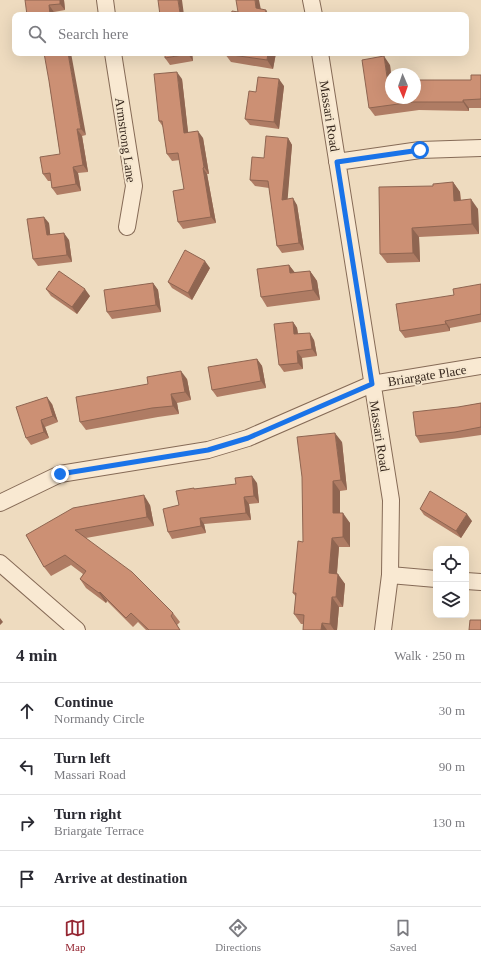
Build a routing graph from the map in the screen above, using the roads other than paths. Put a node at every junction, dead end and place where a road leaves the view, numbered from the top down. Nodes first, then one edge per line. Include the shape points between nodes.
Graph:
1 (105, 0) edge
2 (311, 0) edge
3 (107, 12) edge
4 (313, 12) edge
5 (113, 56) edge
6 (320, 56) edge
7 (481, 148) edge
8 (337, 162) junction
9 (127, 227) dead end
10 (481, 366) edge
11 (372, 384) junction
12 (0, 503) edge
13 (0, 562) edge
14 (390, 575) junction
15 (433, 579) edge
16 (469, 581) edge
17 (481, 582) edge
18 (77, 630) edge
19 (383, 630) edge

1 - 3 street
2 - 4 street
5 - 9 street, Armstrong Lane via 134,186
6 - 8 street, Massari Road
7 - 8 street via 420,150
8 - 11 street, Massari Road
10 - 11 street, Briargate Place
11 - 12 street, Briargate Place via 248,438 208,450 60,474
11 - 14 street, Massari Road via 391,500
13 - 18 street
14 - 15 street
14 - 19 street, Massari Road
16 - 17 street

